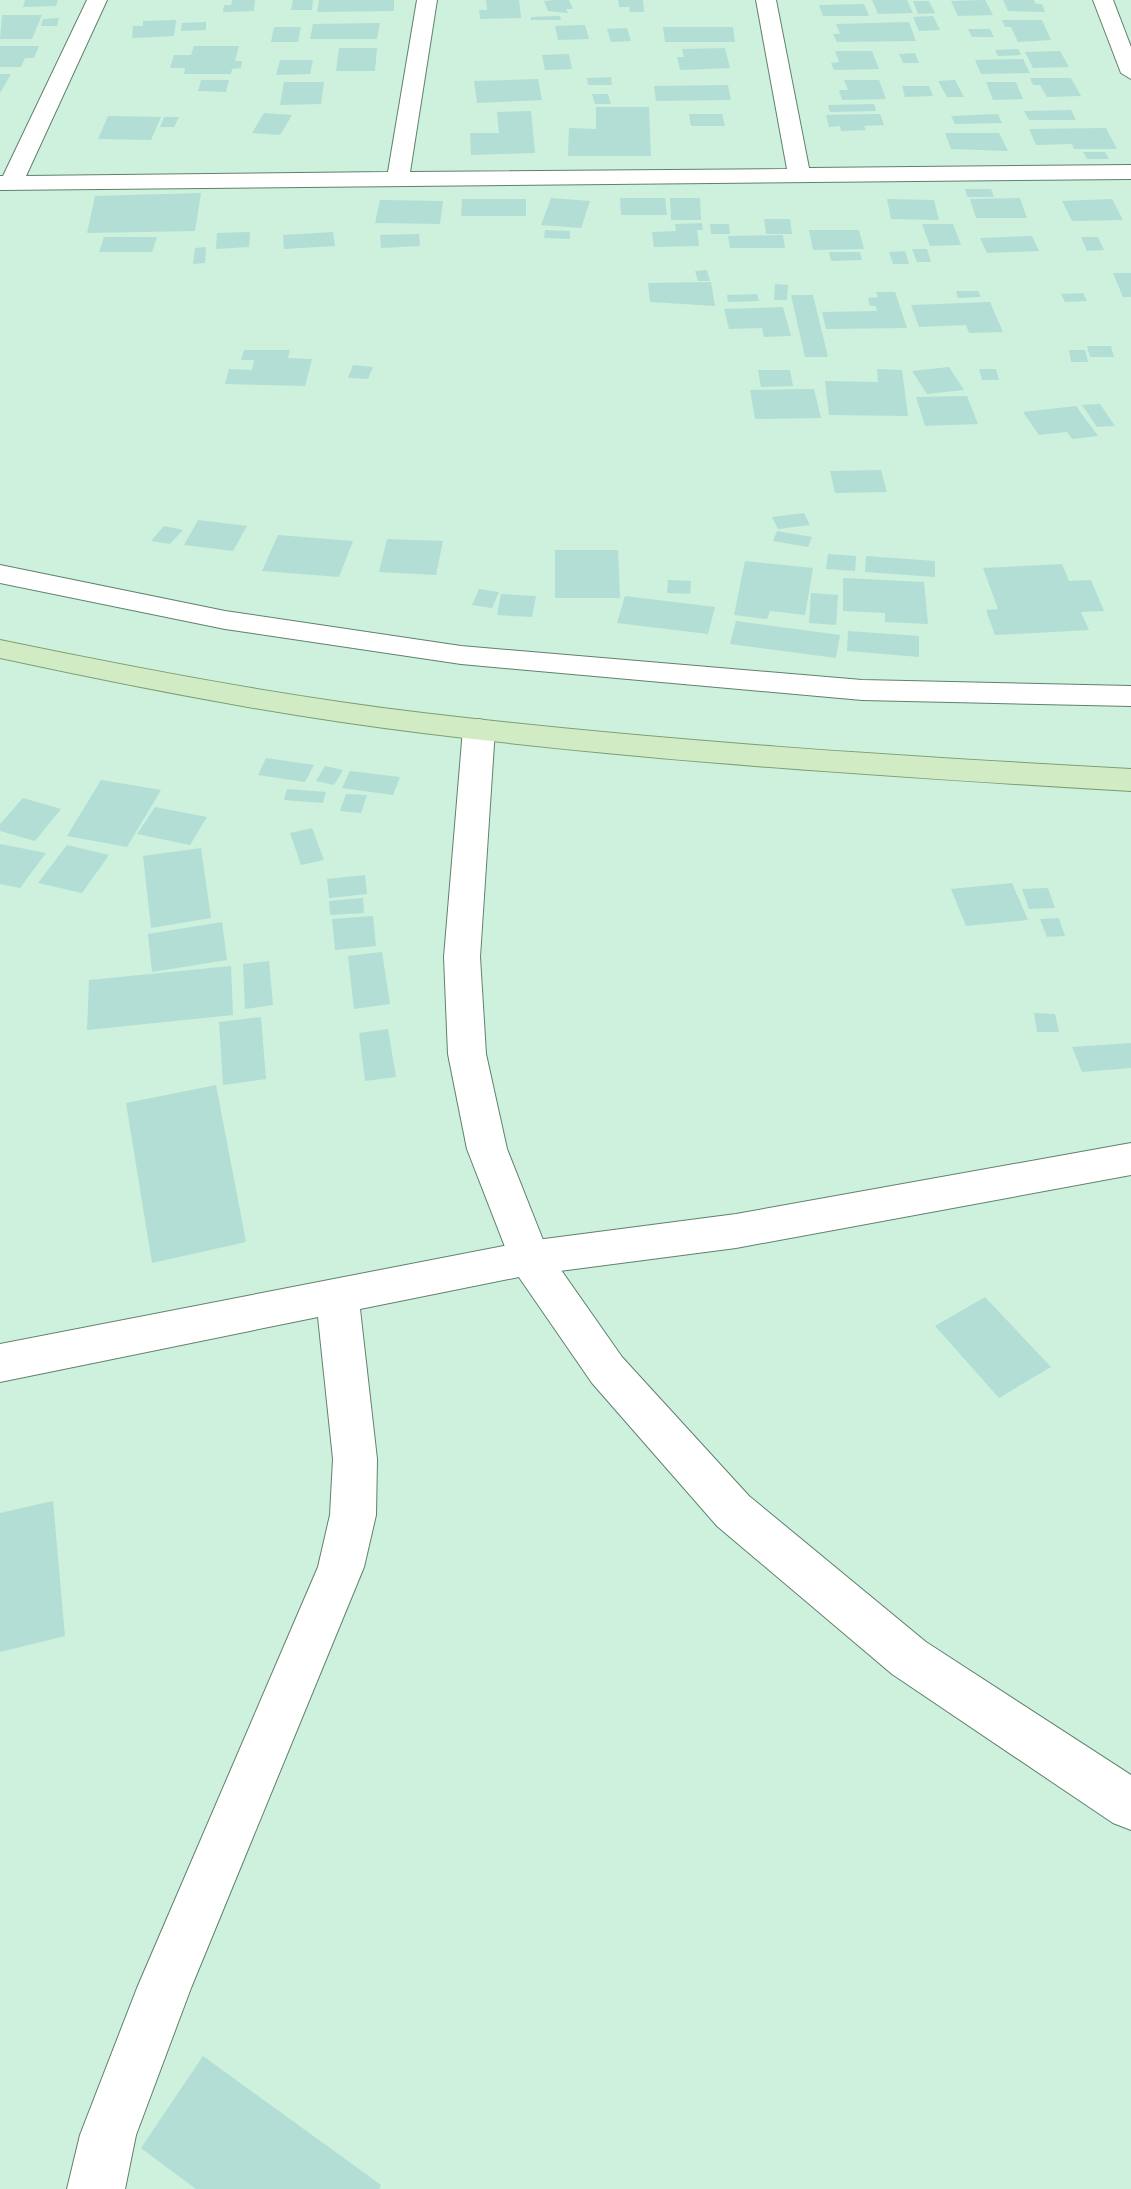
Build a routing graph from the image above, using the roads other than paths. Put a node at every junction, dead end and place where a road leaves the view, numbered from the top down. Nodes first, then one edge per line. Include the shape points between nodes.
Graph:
1 (97, 0) edge
2 (427, 0) edge
3 (766, 0) edge
4 (1103, 0) edge
5 (1131, 74) edge
6 (1131, 172) edge
7 (799, 175) junction
8 (398, 179) junction
9 (6, 182) edge
10 (0, 574) edge
11 (0, 649) edge
12 (1131, 696) edge
13 (479, 729) junction
14 (1131, 780) edge
15 (1131, 1158) edge
16 (529, 1258) junction
17 (337, 1296) junction
18 (0, 1363) edge
19 (1131, 1805) edge
20 (96, 2189) edge

1 - 9 street
2 - 8 street
3 - 7 street
4 - 5 street
6 - 7 street
7 - 8 street
8 - 9 street
10 - 12 street via 225,620 461,655 862,690
11 - 13 main road via 102,672
13 - 14 main road via 789,761
13 - 16 street via 462,957 467,1054 487,1149
15 - 16 street via 736,1231
16 - 17 street
16 - 19 street via 607,1370 733,1511 909,1658
17 - 18 street
17 - 20 street via 355,1460 353,1515 341,1567 164,1988 108,2135

